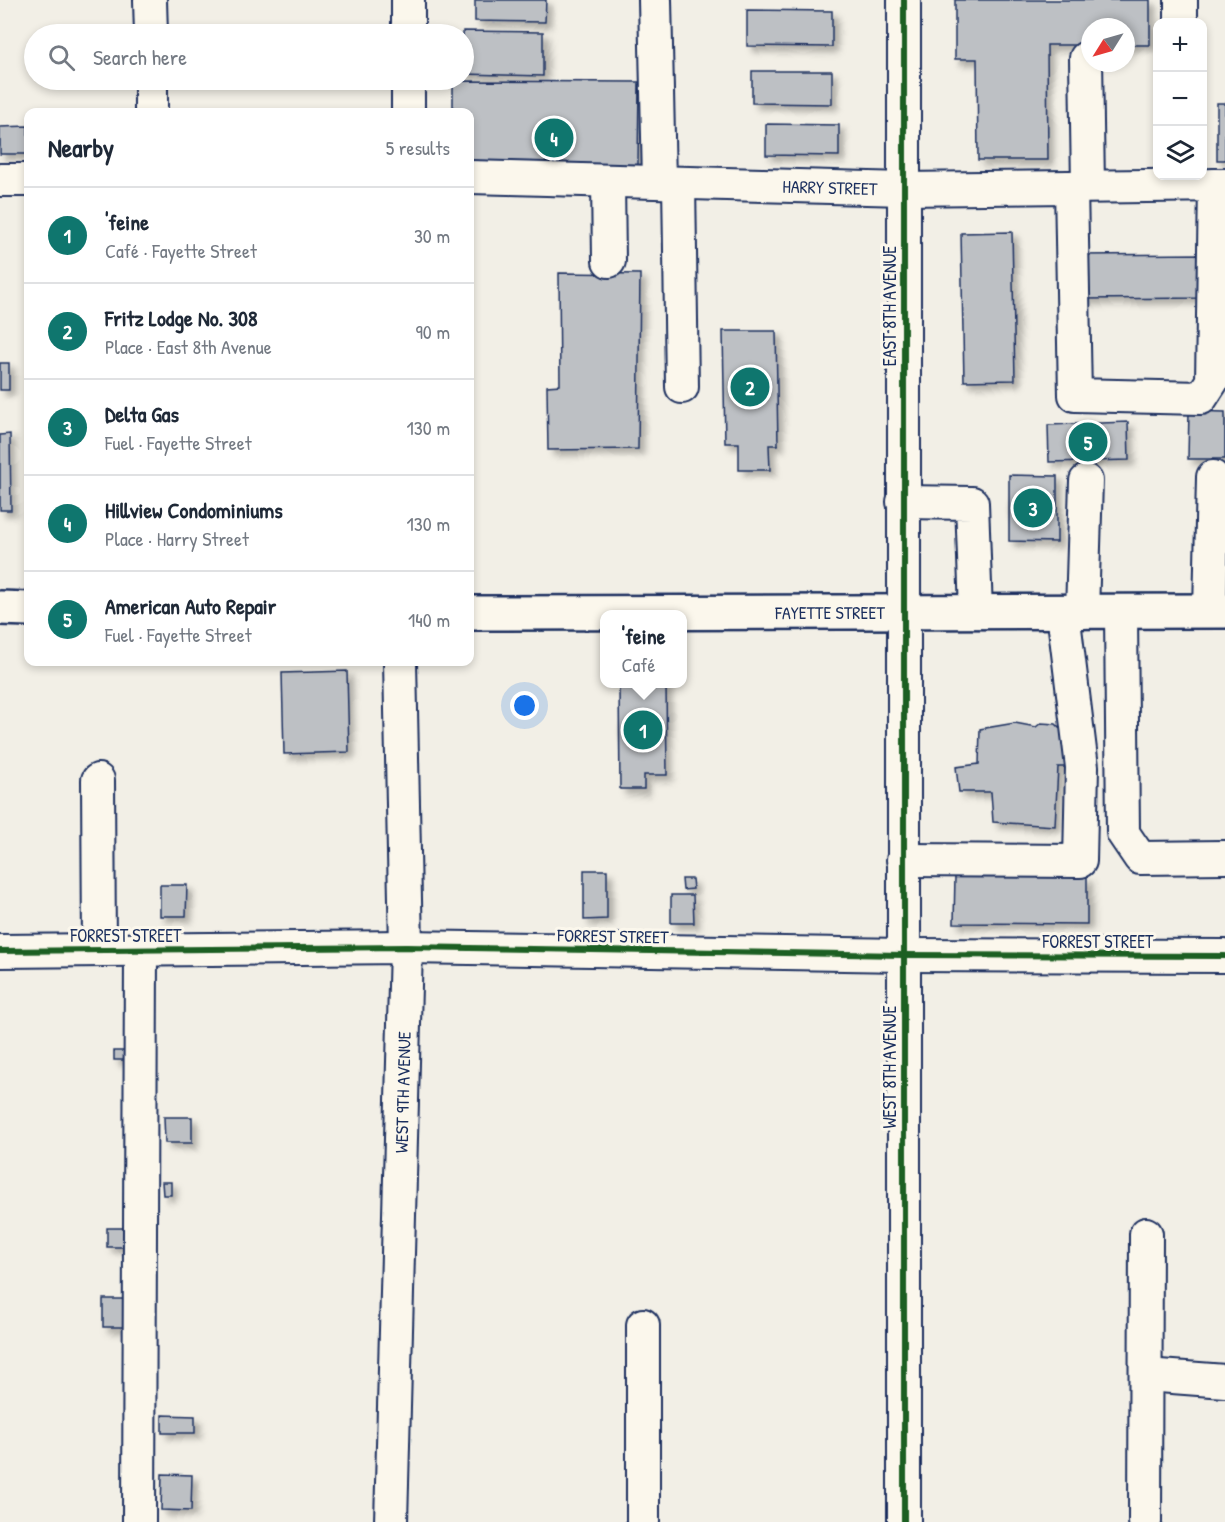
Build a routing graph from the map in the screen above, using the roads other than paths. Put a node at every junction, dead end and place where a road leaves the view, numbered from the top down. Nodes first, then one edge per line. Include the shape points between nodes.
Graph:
1 (150, 0) edge
2 (408, 0) edge
3 (655, 0) edge
4 (904, 0) edge
5 (1181, 0) edge
6 (1181, 18) edge
7 (151, 24) edge
8 (408, 24) edge
9 (1085, 72) edge
10 (151, 90) edge
11 (408, 90) edge
12 (151, 108) edge
13 (408, 108) edge
14 (474, 177) edge
15 (0, 180) edge
16 (24, 180) edge
17 (1183, 180) edge
18 (608, 181) junction
19 (669, 183) junction
20 (1220, 185) edge
21 (1080, 187) junction
22 (904, 189) junction
23 (609, 261) dead end
24 (682, 387) dead end
25 (1213, 477) dead end
26 (1086, 481) dead end
27 (903, 502) junction
28 (0, 608) edge
29 (24, 609) edge
30 (1217, 611) edge
31 (687, 612) edge
32 (903, 612) junction
33 (976, 612) junction
34 (1073, 612) junction
35 (1121, 612) junction
36 (474, 613) edge
37 (600, 613) edge
38 (400, 666) edge
39 (98, 780) dead end
40 (1225, 857) edge
41 (903, 860) junction
42 (406, 948) junction
43 (99, 950) junction
44 (141, 950) junction
45 (0, 951) edge
46 (903, 955) junction
47 (1225, 956) edge
48 (1146, 1234) dead end
49 (643, 1325) dead end
50 (1146, 1375) junction
51 (1225, 1381) edge
52 (139, 1522) edge
53 (391, 1522) edge
54 (643, 1522) edge
55 (904, 1522) edge
56 (1145, 1522) edge

1 - 7 street
2 - 8 street
3 - 19 street
4 - 22 street, EAST 8TH AVENUE
5 - 6 street
9 - 21 street
10 - 12 street
11 - 13 street
14 - 18 street, HARRY STREET
15 - 16 street
17 - 20 street, HARRY STREET
17 - 21 street, HARRY STREET
18 - 19 street, HARRY STREET
18 - 23 street
19 - 22 street, HARRY STREET
19 - 24 street
20 - 21 street via 1212,381 1201,398 1075,395
21 - 22 street, HARRY STREET
22 - 27 street, EAST 8TH AVENUE
25 - 30 street
26 - 34 street
27 - 32 street, EAST 8TH AVENUE
27 - 33 street via 972,503
28 - 29 main road
30 - 35 main road, FAYETTE STREET
31 - 32 main road, FAYETTE STREET
32 - 33 main road, FAYETTE STREET
32 - 41 street, WEST 8TH AVENUE
33 - 34 main road, FAYETTE STREET
34 - 35 main road, FAYETTE STREET
34 - 41 street via 1082,767 1080,861
35 - 40 street via 1123,833 1140,858
36 - 37 main road, FAYETTE STREET
38 - 42 street, WEST 9TH AVENUE
39 - 43 street
41 - 46 street, WEST 8TH AVENUE
42 - 44 street, FORREST STREET
42 - 46 street, FORREST STREET
42 - 53 street, WEST 9TH AVENUE
43 - 44 street, FORREST STREET
43 - 45 street, FORREST STREET
44 - 52 street
46 - 47 street, FORREST STREET
46 - 55 street, WEST 8TH AVENUE
48 - 50 street
49 - 54 street
50 - 51 street
50 - 56 street

